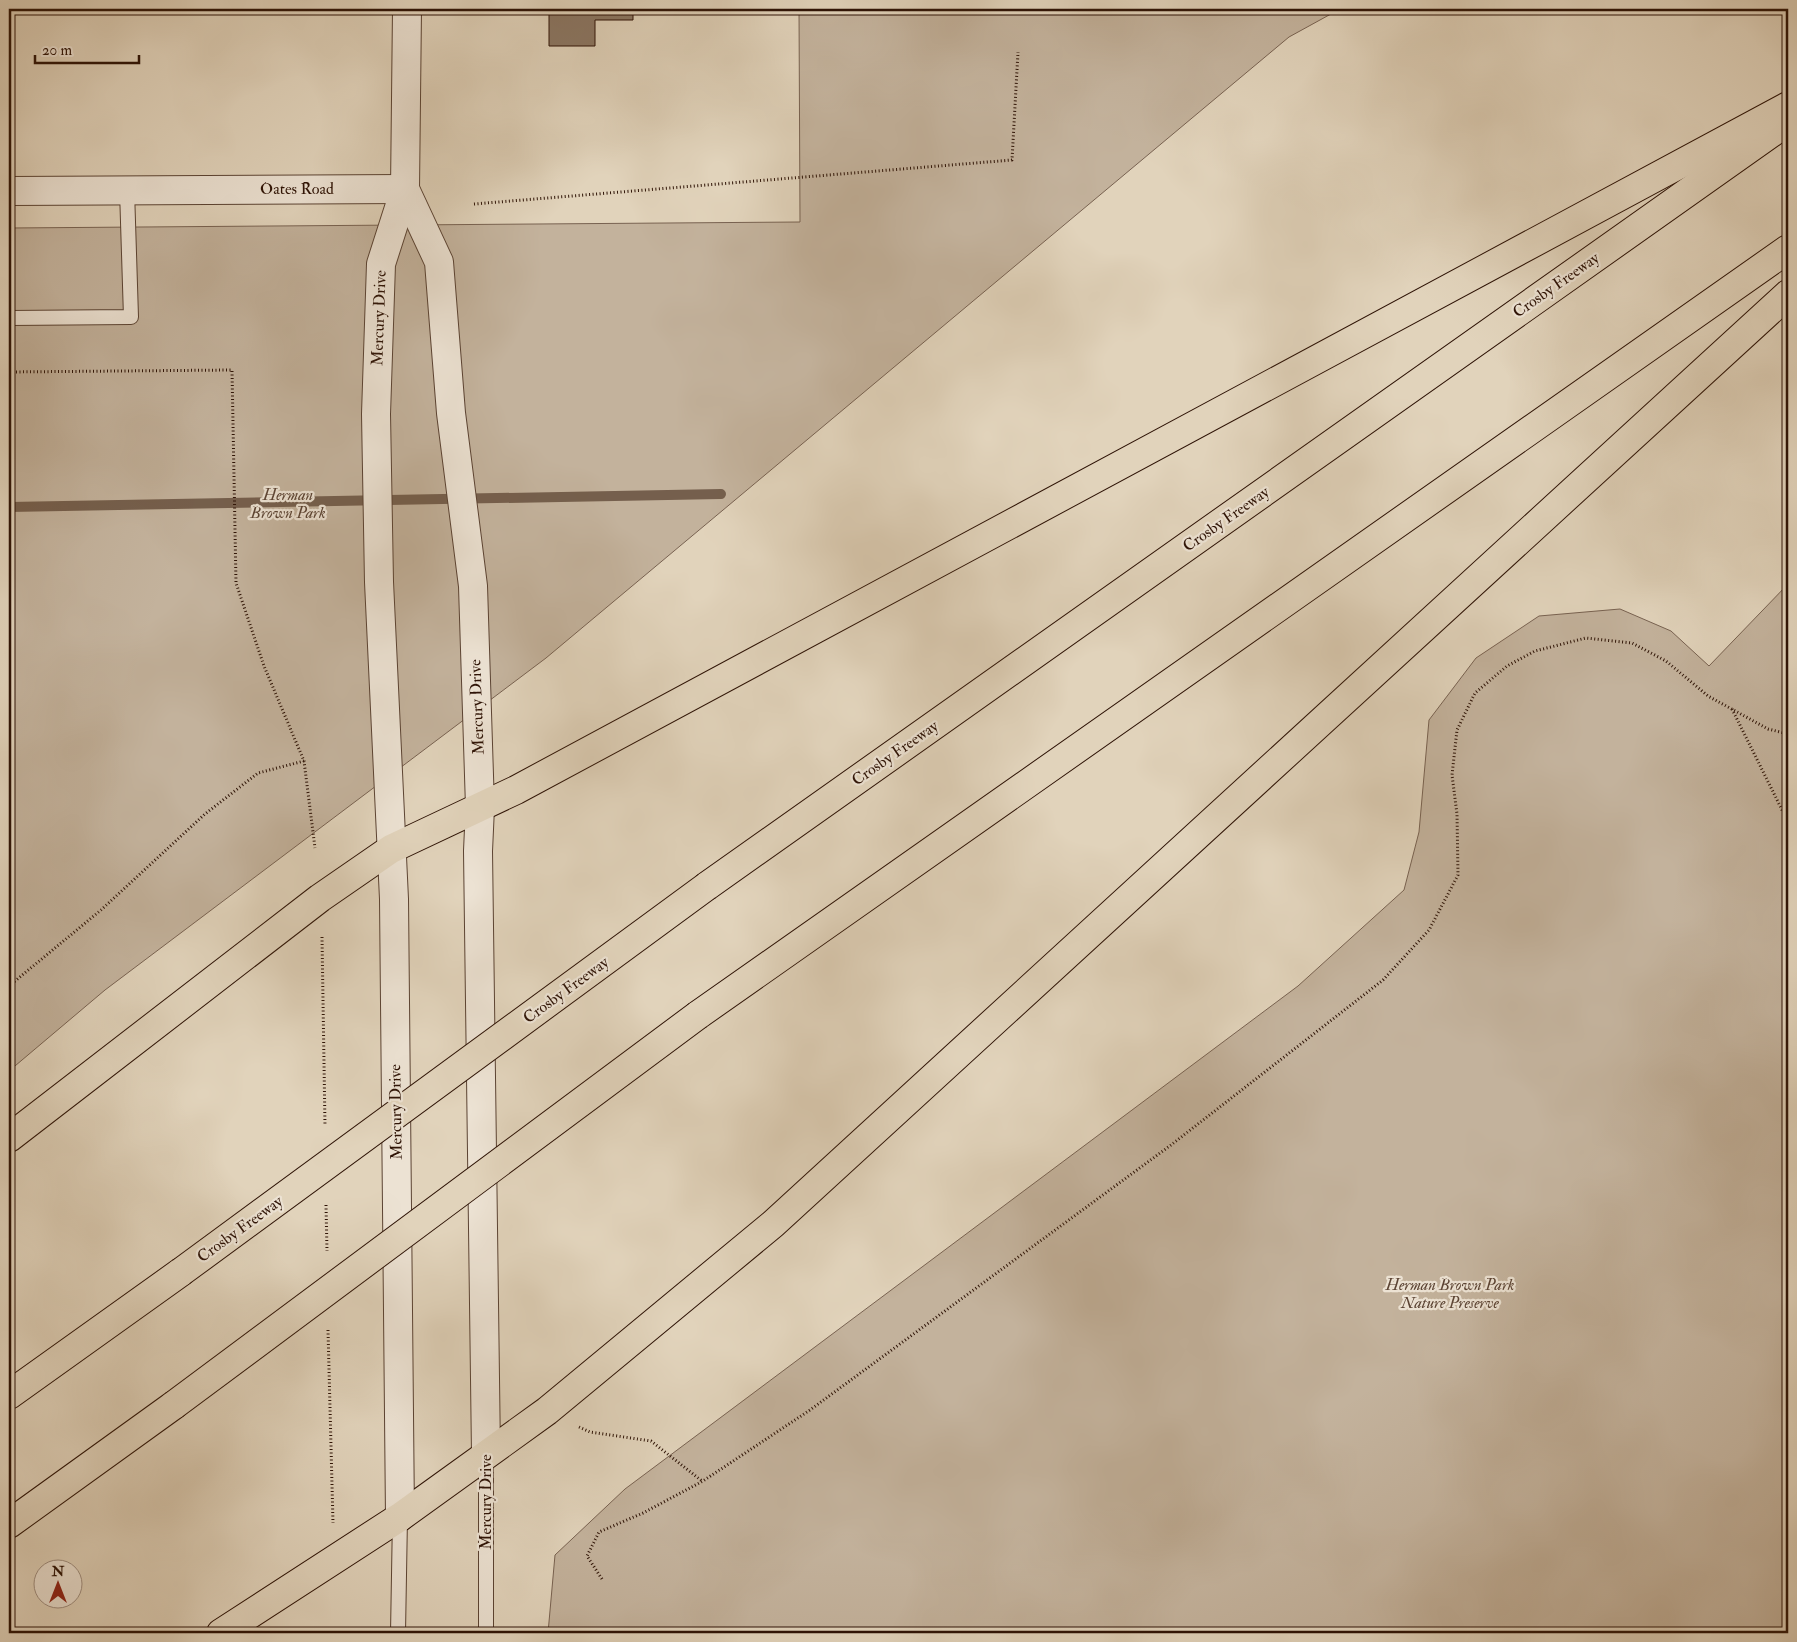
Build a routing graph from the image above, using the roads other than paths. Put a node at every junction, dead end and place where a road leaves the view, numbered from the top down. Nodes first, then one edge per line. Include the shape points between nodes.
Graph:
1 (407, 9) edge
2 (1788, 106) edge
3 (1788, 121) edge
4 (405, 189) junction
5 (127, 190) junction
6 (9, 191) edge
7 (1788, 249) edge
8 (1788, 294) edge
9 (9, 318) edge
10 (480, 807) junction
11 (391, 849) junction
12 (9, 1138) edge
13 (9, 1395) edge
14 (486, 1454) junction
15 (400, 1518) junction
16 (9, 1524) edge
17 (221, 1633) edge
18 (398, 1633) edge
19 (486, 1633) edge

1 - 4 street
2 - 10 highway
3 - 13 highway, Crosby Freeway, bridge via 707,886
4 - 5 street, Oates Road
4 - 10 street, Mercury Drive via 439,262 451,413 473,586
4 - 11 street, Mercury Drive via 381,264 376,414 379,582
5 - 6 street, Oates Road
5 - 9 lane via 131,317
7 - 16 highway, bridge via 698,1015
8 - 14 highway via 774,1224 547,1412
10 - 11 highway
10 - 14 street, Mercury Drive
11 - 12 highway via 320,898
11 - 15 street, Mercury Drive
14 - 15 highway
14 - 19 lane, Mercury Drive
15 - 17 highway
15 - 18 lane, Mercury Drive

